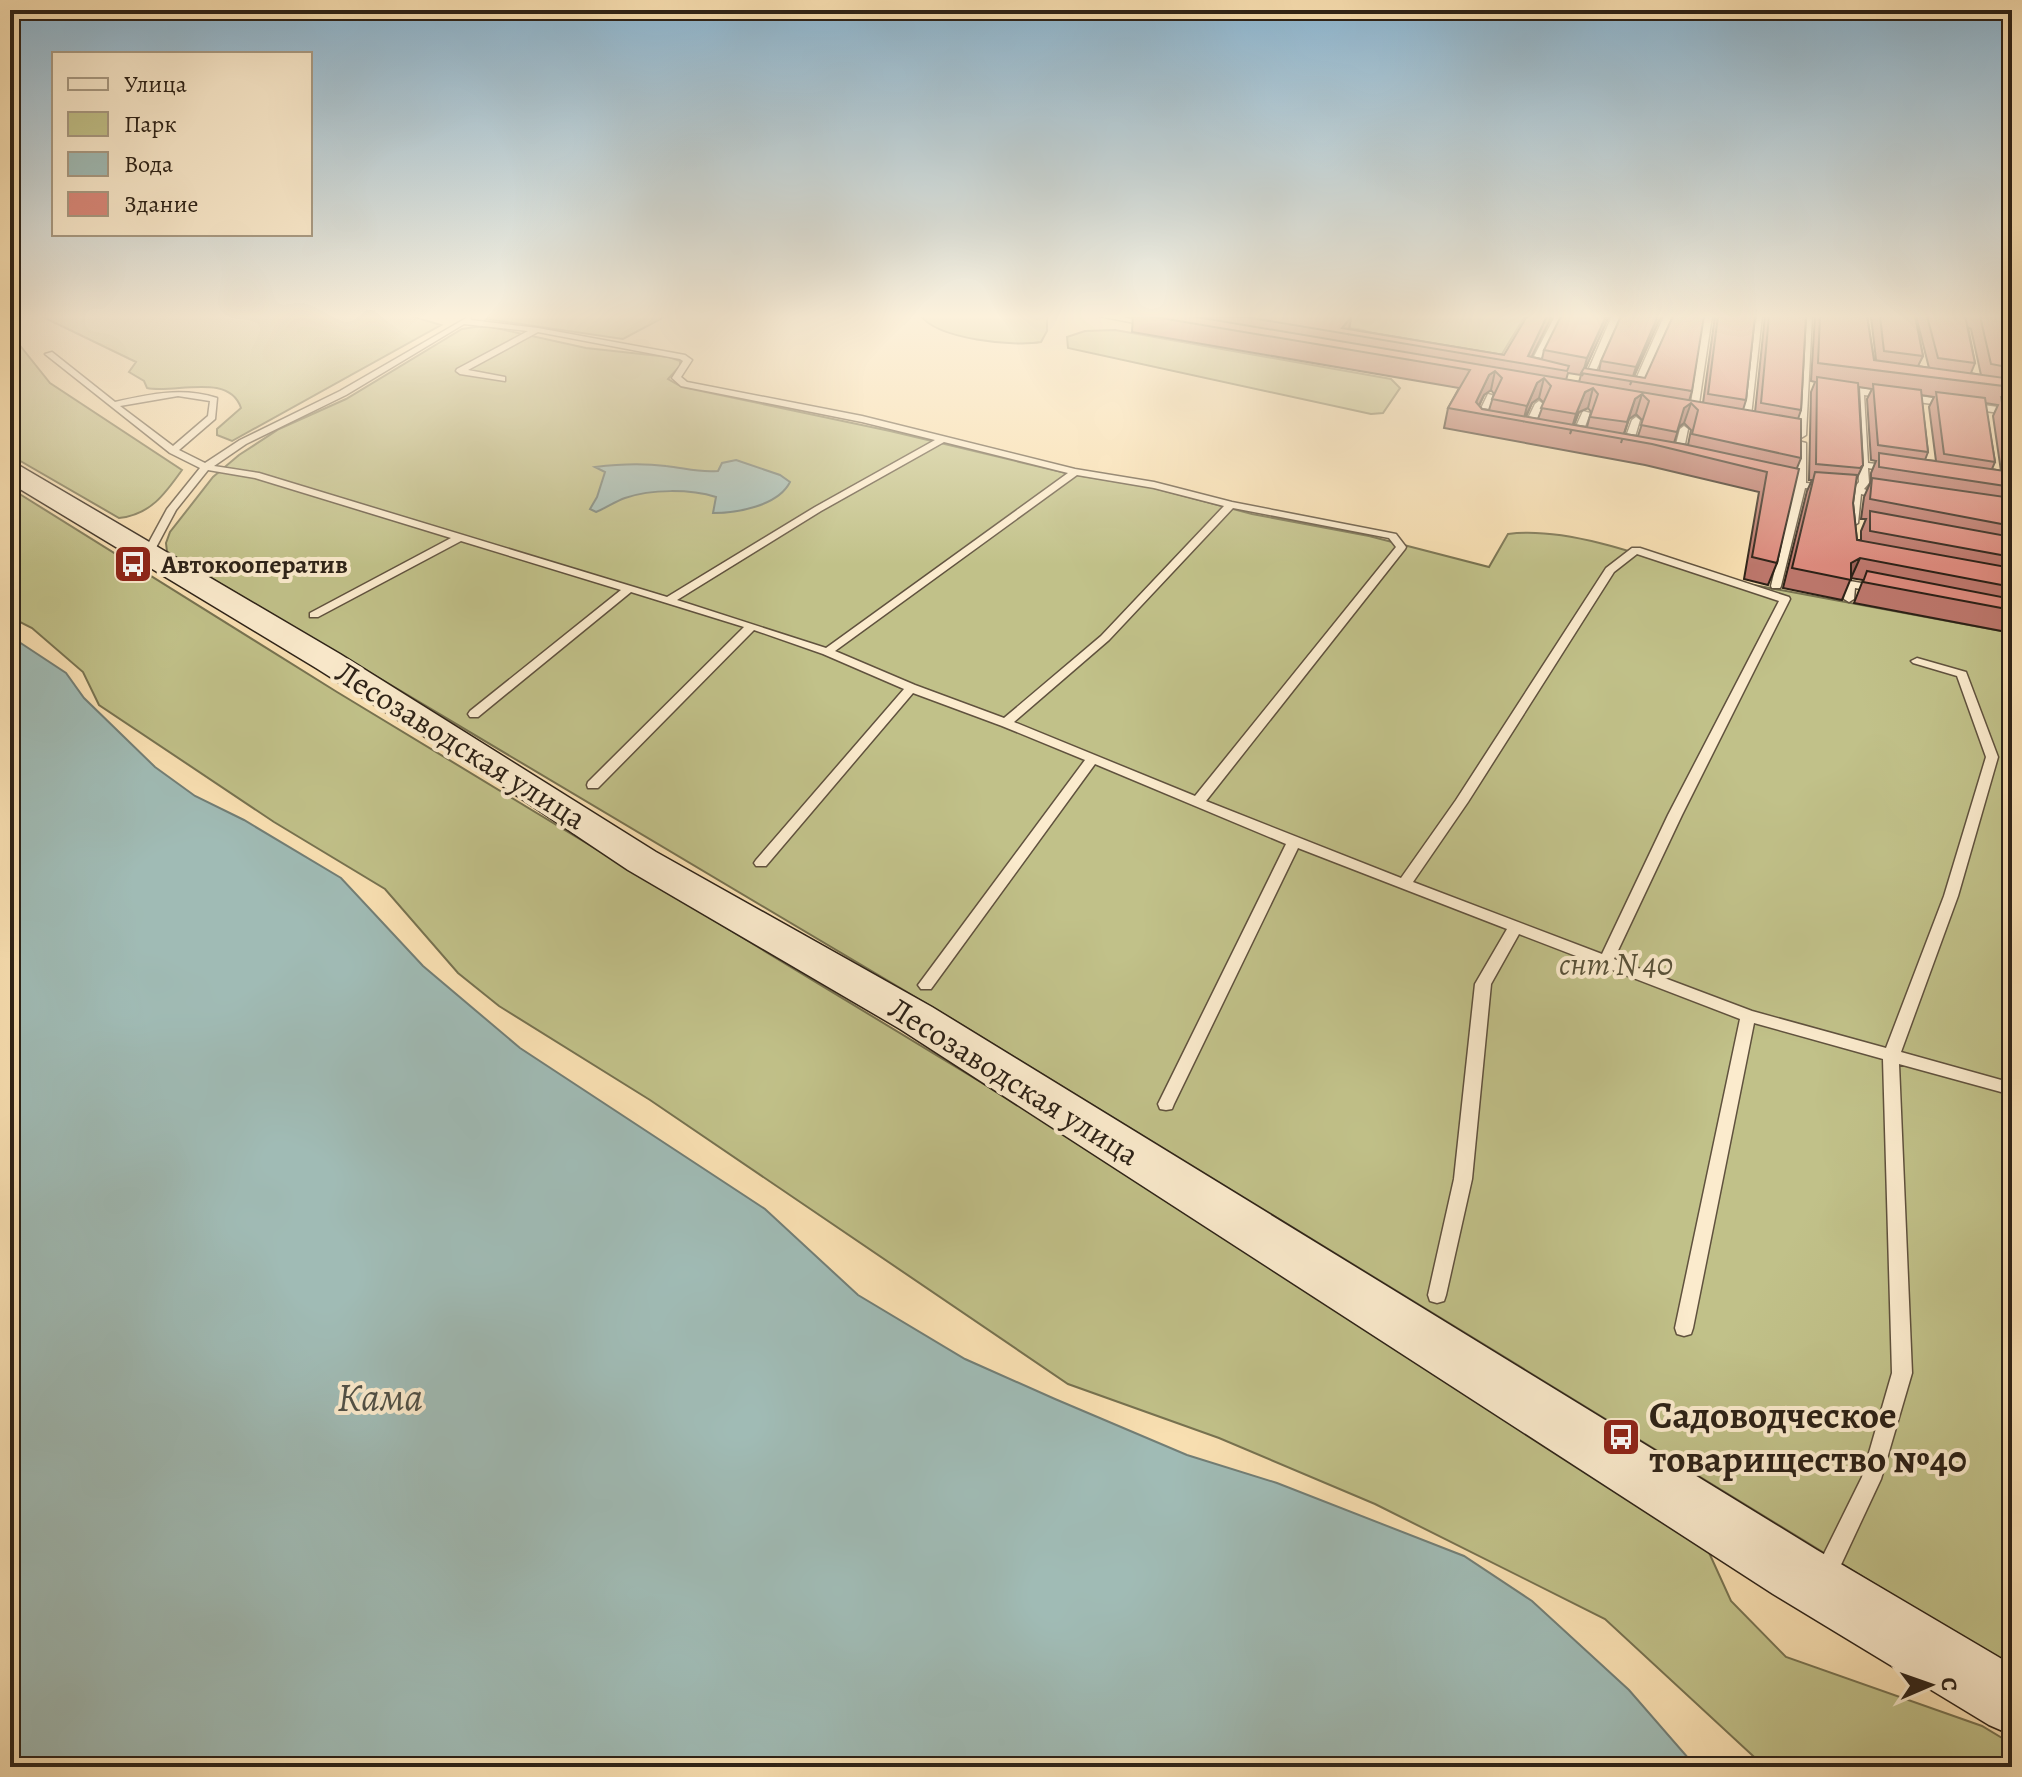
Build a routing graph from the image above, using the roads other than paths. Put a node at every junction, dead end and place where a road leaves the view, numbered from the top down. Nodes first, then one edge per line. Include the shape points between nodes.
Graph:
1 (109, 399) edge
2 (140, 399) edge
3 (211, 399) edge
4 (331, 399) edge
5 (760, 399) edge
6 (1490, 399) edge
7 (1696, 399) edge
8 (1749, 399) edge
9 (1804, 399) edge
10 (1859, 399) edge
11 (1914, 399) edge
12 (1921, 400) junction
13 (116, 404) junction
14 (1539, 404) edge
15 (1984, 408) junction
16 (2012, 412) edge
17 (1586, 413) edge
18 (1679, 414) edge
19 (1923, 415) edge
20 (1693, 417) junction
21 (1707, 419) edge
22 (1636, 420) edge
23 (1733, 423) edge
24 (1986, 424) edge
25 (1490, 425) edge
26 (1746, 425) junction
27 (1760, 428) edge
28 (1515, 429) edge
29 (1684, 429) edge
30 (1773, 430) edge
31 (1527, 431) junction
32 (1539, 433) edge
33 (1801, 435) junction
34 (1563, 438) edge
35 (1575, 440) junction
36 (940, 441) junction
37 (1588, 442) edge
38 (1614, 447) edge
39 (1626, 450) junction
40 (173, 451) junction
41 (1639, 452) edge
42 (1665, 457) edge
43 (1677, 459) junction
44 (1691, 462) edge
45 (1863, 465) junction
46 (206, 467) junction
47 (1903, 471) edge
48 (10, 472) edge
49 (1075, 472) junction
50 (1766, 480) edge
51 (1801, 484) junction
52 (1857, 490) junction
53 (1873, 493) edge
54 (1231, 505) junction
55 (1867, 526) edge
56 (458, 538) junction
57 (147, 555) junction
58 (1851, 570) edge
59 (1850, 584) junction
60 (1776, 586) edge
61 (627, 590) junction
62 (1894, 592) edge
63 (1849, 599) edge
64 (668, 601) junction
65 (314, 615) dead end
66 (752, 626) junction
67 (827, 652) junction
68 (1917, 661) dead end
69 (911, 688) junction
70 (474, 714) dead end
71 (1006, 723) junction
72 (1092, 760) junction
73 (593, 785) dead end
74 (1197, 803) junction
75 (1294, 842) junction
76 (761, 863) dead end
77 (1405, 883) junction
78 (1515, 927) junction
79 (1605, 963) junction
80 (926, 985) dead end
81 (1748, 1016) junction
82 (1891, 1057) junction
83 (2012, 1089) edge
84 (1166, 1104) dead end
85 (1437, 1295) dead end
86 (1684, 1328) dead end
87 (1819, 1587) junction
88 (2012, 1702) edge

1 - 13 lane
2 - 13 lane
3 - 40 lane via 212,417
4 - 46 lane via 243,442
5 - 36 lane
6 - 25 lane via 1478,423
7 - 20 lane
8 - 26 lane
9 - 33 lane
10 - 45 lane
11 - 12 lane
12 - 15 lane
12 - 19 lane
13 - 40 lane
14 - 31 lane
15 - 16 lane
15 - 24 lane
17 - 35 lane
18 - 20 lane
20 - 21 lane
22 - 39 lane
23 - 26 lane
26 - 27 lane
28 - 31 lane
29 - 43 lane
30 - 33 lane
31 - 32 lane
33 - 51 lane
34 - 35 lane
35 - 37 lane
36 - 49 lane
36 - 64 lane
38 - 39 lane
39 - 41 lane
40 - 46 lane
42 - 43 lane
43 - 44 lane
45 - 47 lane
45 - 52 lane via 1864,483
46 - 56 lane via 256,475
46 - 57 lane via 172,509
48 - 57 street, Лесозаводская улица
49 - 54 lane
49 - 67 lane
50 - 51 lane
51 - 52 lane
51 - 60 lane
52 - 53 lane
52 - 55 lane via 1853,528
54 - 71 lane via 1105,638
54 - 74 lane via 1392,536 1401,547
56 - 61 lane
56 - 65 lane
57 - 87 street, Лесозаводская улица via 354,677 642,861 916,1018
58 - 59 lane
59 - 62 lane
59 - 63 lane
61 - 64 lane
61 - 70 lane
64 - 66 lane
66 - 67 lane
66 - 73 lane
67 - 69 lane
68 - 82 lane via 1962,674 1992,757 1951,896
69 - 71 lane
69 - 76 lane
71 - 72 lane
72 - 74 lane
72 - 80 lane
74 - 75 lane
75 - 77 lane
75 - 84 lane
77 - 78 lane
77 - 79 lane via 1610,570 1636,550 1785,599
78 - 79 lane
78 - 85 lane via 1483,984 1463,1179
79 - 81 lane
81 - 82 lane
81 - 86 lane
82 - 83 lane
82 - 87 lane via 1902,1373 1871,1479
87 - 88 street, Лесозаводская улица

